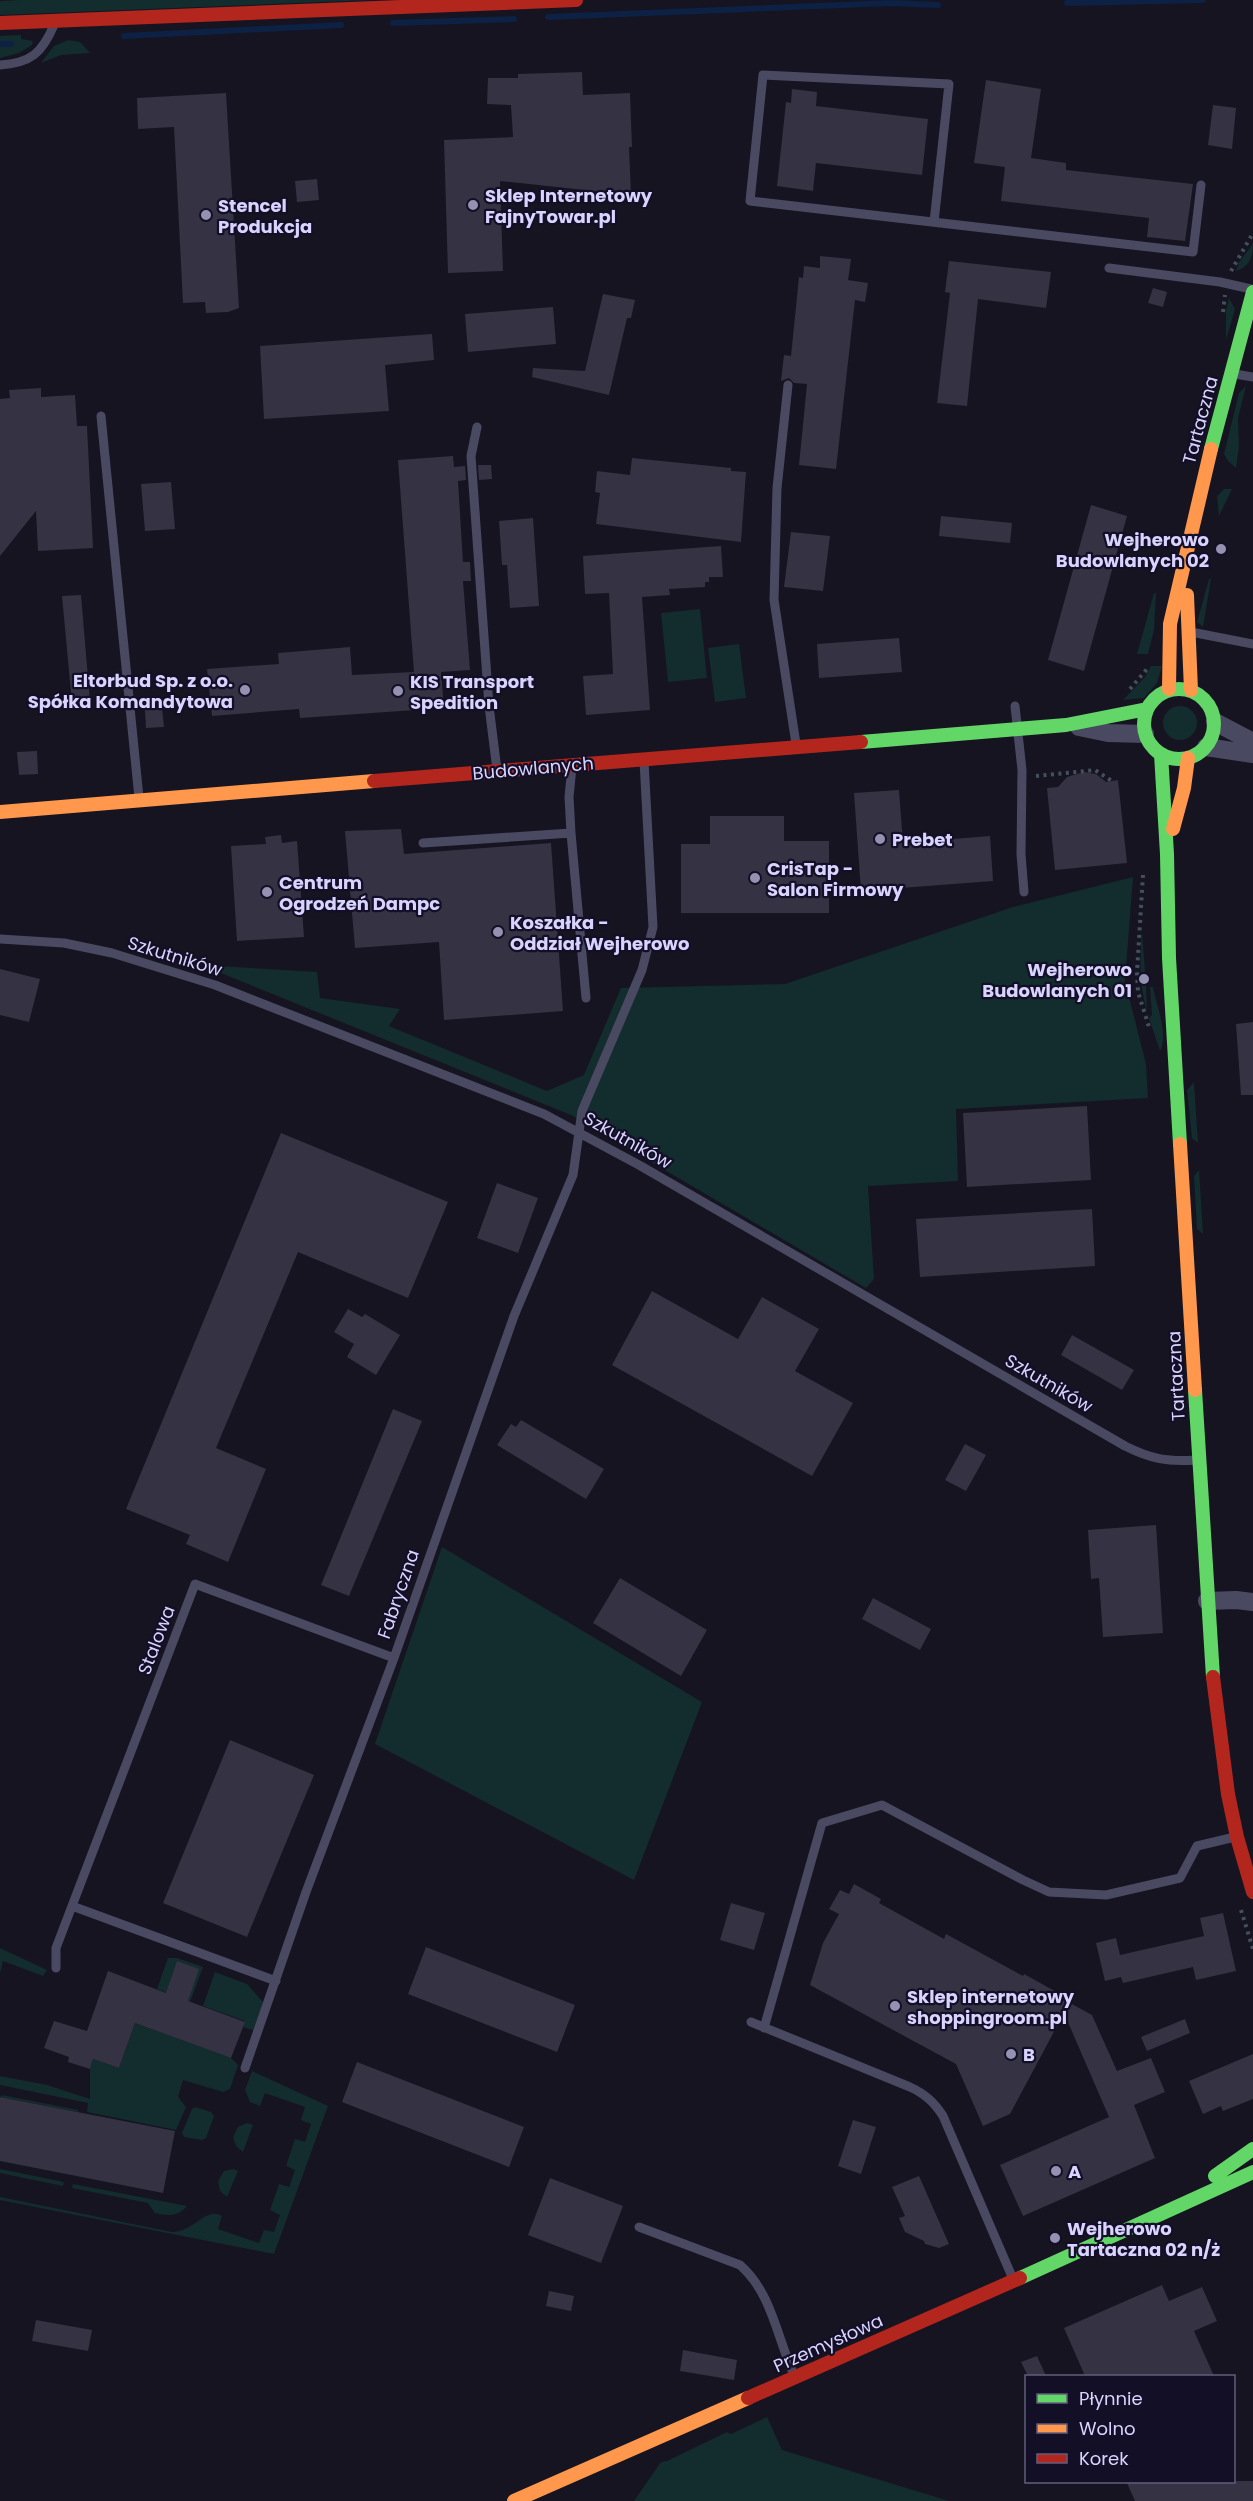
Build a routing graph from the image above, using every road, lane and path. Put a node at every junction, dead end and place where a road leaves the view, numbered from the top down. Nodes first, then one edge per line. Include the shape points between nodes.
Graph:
1 (576, 0) edge
2 (56, 21) junction
3 (0, 23) edge
4 (0, 65) edge
5 (1201, 185) dead end
6 (934, 222) junction
7 (1109, 268) dead end
8 (1253, 291) edge
9 (1231, 373) junction
10 (1253, 377) edge
11 (788, 386) dead end
12 (101, 416) dead end
13 (477, 427) dead end
14 (1186, 558) junction
15 (1188, 632) junction
16 (1253, 644) edge
17 (1169, 689) junction
18 (1191, 690) junction
19 (1015, 706) dead end
20 (1147, 709) junction
21 (1215, 722) junction
22 (1066, 724) junction
23 (1017, 728) junction
24 (1145, 734) junction
25 (1253, 742) edge
26 (796, 746) junction
27 (1206, 747) junction
28 (1161, 754) junction
29 (1253, 754) edge
30 (644, 758) junction
31 (1188, 758) junction
32 (572, 764) junction
33 (1032, 770) dead end
34 (497, 771) junction
35 (1112, 781) dead end
36 (139, 801) junction
37 (0, 812) edge
38 (570, 833) junction
39 (423, 843) dead end
40 (1167, 854) junction
41 (1024, 892) dead end
42 (0, 939) edge
43 (586, 998) dead end
44 (579, 1131) junction
45 (1199, 1460) junction
46 (1207, 1601) junction
47 (1253, 1602) edge
48 (394, 1658) junction
49 (1237, 1837) junction
50 (1253, 1892) edge
51 (72, 1906) junction
52 (56, 1968) dead end
53 (276, 1981) junction
54 (752, 2022) dead end
55 (764, 2028) junction
56 (245, 2068) dead end
57 (1253, 2149) edge
58 (1253, 2172) edge
59 (1156, 2218) junction
60 (639, 2227) dead end
61 (1014, 2281) junction
62 (795, 2377) junction
63 (514, 2501) edge

1 - 2 street
2 - 3 street
2 - 4 lane via 34,56 24,62
5 - 6 lane via 1193,252
6 - 6 lane via 750,201 763,75 949,84
7 - 8 lane via 1220,282
8 - 9 street, Tartaczna
9 - 10 lane
9 - 14 street, Tartaczna
11 - 26 lane via 777,488 774,600
12 - 36 lane
13 - 34 lane via 471,456
14 - 15 street, Tartaczna
14 - 17 street, Tartaczna via 1170,624
15 - 16 lane
15 - 18 street, Tartaczna
17 - 18 street
17 - 20 street
18 - 21 street via 1207,702
19 - 23 lane
20 - 22 street, Budowlanych
20 - 24 street
21 - 25 street
21 - 27 street
22 - 23 street, Budowlanych
22 - 24 street, Budowlanych via 1108,733
23 - 26 street, Budowlanych
23 - 41 lane via 1022,770
24 - 28 street
26 - 30 street, Budowlanych
27 - 29 street
27 - 31 street
28 - 31 street via 1174,759
28 - 40 street, Tartaczna
30 - 32 street, Budowlanych
30 - 44 lane, Fabryczna via 653,927 642,970 582,1111
31 - 40 street, Tartaczna
32 - 34 street, Budowlanych
32 - 38 lane
33 - 35 path via 1034,776 1095,770
34 - 36 street, Budowlanych
36 - 37 street, Budowlanych
38 - 39 lane
38 - 43 lane
40 - 45 street, Tartaczna via 1169,957
42 - 44 lane, Szkutników via 93,949 215,985
44 - 45 lane, Szkutników via 1125,1446 1156,1459
44 - 48 lane, Fabryczna via 573,1175 514,1316
45 - 46 street, Tartaczna
46 - 47 street
46 - 49 street, Tartaczna via 1220,1745
48 - 51 lane, Stalowa via 195,1584
48 - 53 lane, Fabryczna
49 - 50 street, Tartaczna
49 - 55 lane via 1197,1846 1180,1878 1106,1895 1049,1892 882,1805 822,1823
51 - 52 lane, Stalowa via 56,1948
51 - 53 lane
53 - 56 lane, Fabryczna
54 - 55 lane
55 - 61 lane via 910,2086 936,2104
57 - 59 street, Przemysłowa
58 - 59 street, Przemysłowa
59 - 61 street, Przemysłowa
60 - 62 lane via 740,2265 751,2275 767,2301
61 - 62 street, Przemysłowa
62 - 63 street, Przemysłowa

